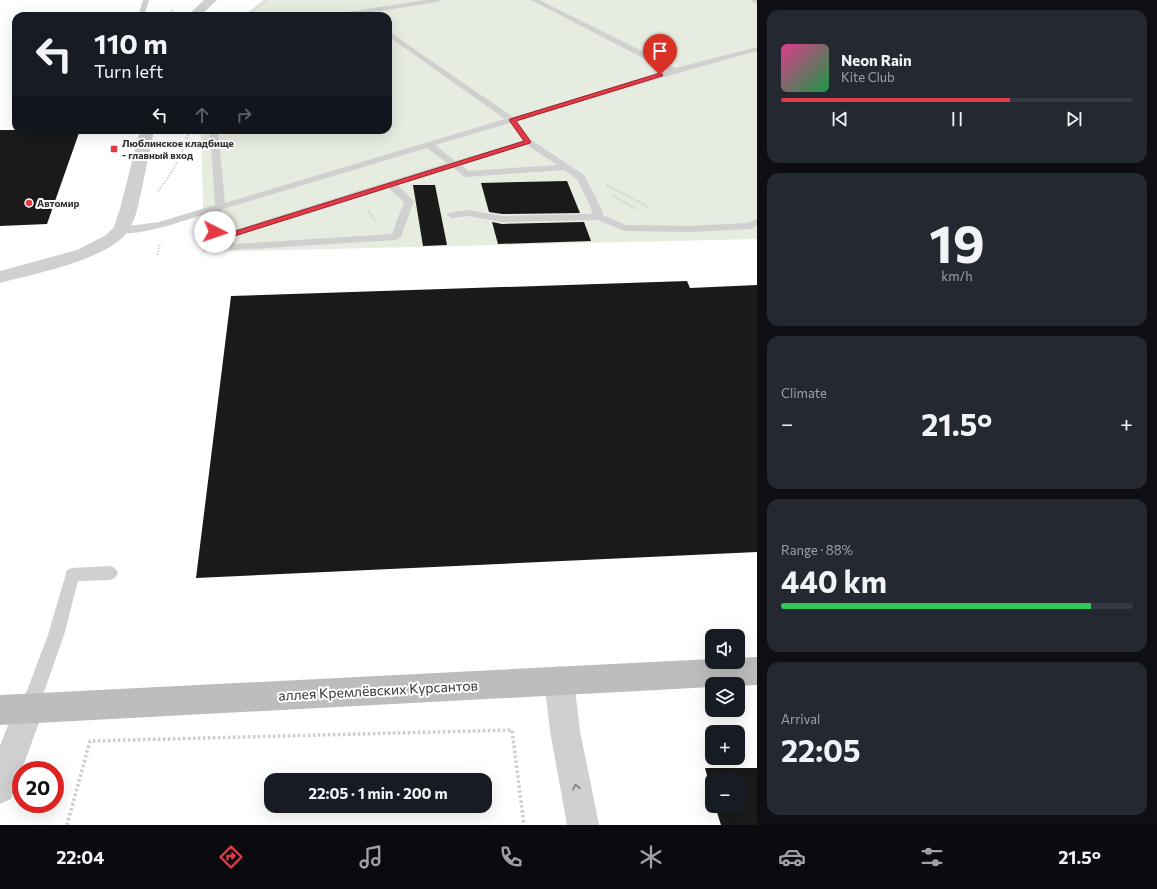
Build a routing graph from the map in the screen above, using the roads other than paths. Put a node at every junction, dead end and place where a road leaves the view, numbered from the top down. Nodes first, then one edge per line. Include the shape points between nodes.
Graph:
1 (146, 0) edge
2 (211, 0) edge
3 (438, 0) edge
4 (534, 0) edge
5 (752, 0) edge
6 (757, 2) edge
7 (142, 12) edge
8 (198, 12) edge
9 (371, 12) edge
10 (392, 37) edge
11 (757, 49) edge
12 (675, 71) junction
13 (512, 120) junction
14 (146, 134) edge
15 (214, 134) edge
16 (528, 142) junction
17 (428, 144) junction
18 (454, 164) junction
19 (566, 167) junction
20 (390, 184) junction
21 (220, 207) junction
22 (452, 214) dead end
23 (598, 217) junction
24 (757, 222) edge
25 (121, 230) junction
26 (225, 236) junction
27 (0, 277) edge
28 (110, 572) dead end
29 (757, 671) edge
30 (559, 680) junction
31 (30, 709) junction
32 (0, 710) edge
33 (0, 788) edge
34 (583, 825) edge

1 - 7 lane
2 - 8 street
3 - 9 lane
4 - 12 lane
5 - 6 lane
10 - 13 lane
11 - 12 lane
12 - 13 lane
13 - 16 lane
13 - 17 lane
14 - 25 street via 127,216
15 - 21 lane
16 - 18 lane
16 - 19 lane
17 - 18 lane
17 - 21 lane
18 - 19 lane via 466,174
18 - 20 lane
19 - 23 lane via 583,181
20 - 26 lane
20 - 26 lane via 409,201 396,237 232,246
21 - 25 lane via 203,210 166,224
21 - 26 lane via 215,213 215,232
22 - 23 lane via 468,213 502,219
23 - 24 lane via 625,228 689,229 750,226
25 - 27 street via 102,246 79,255
28 - 31 lane via 72,575 56,634
29 - 30 main road, аллея Кремлёвских Курсантов
30 - 31 main road, аллея Кремлёвских Курсантов
34 -> 30 street via 565,731
31 - 32 main road, аллея Кремлёвских Курсантов
31 - 33 street

